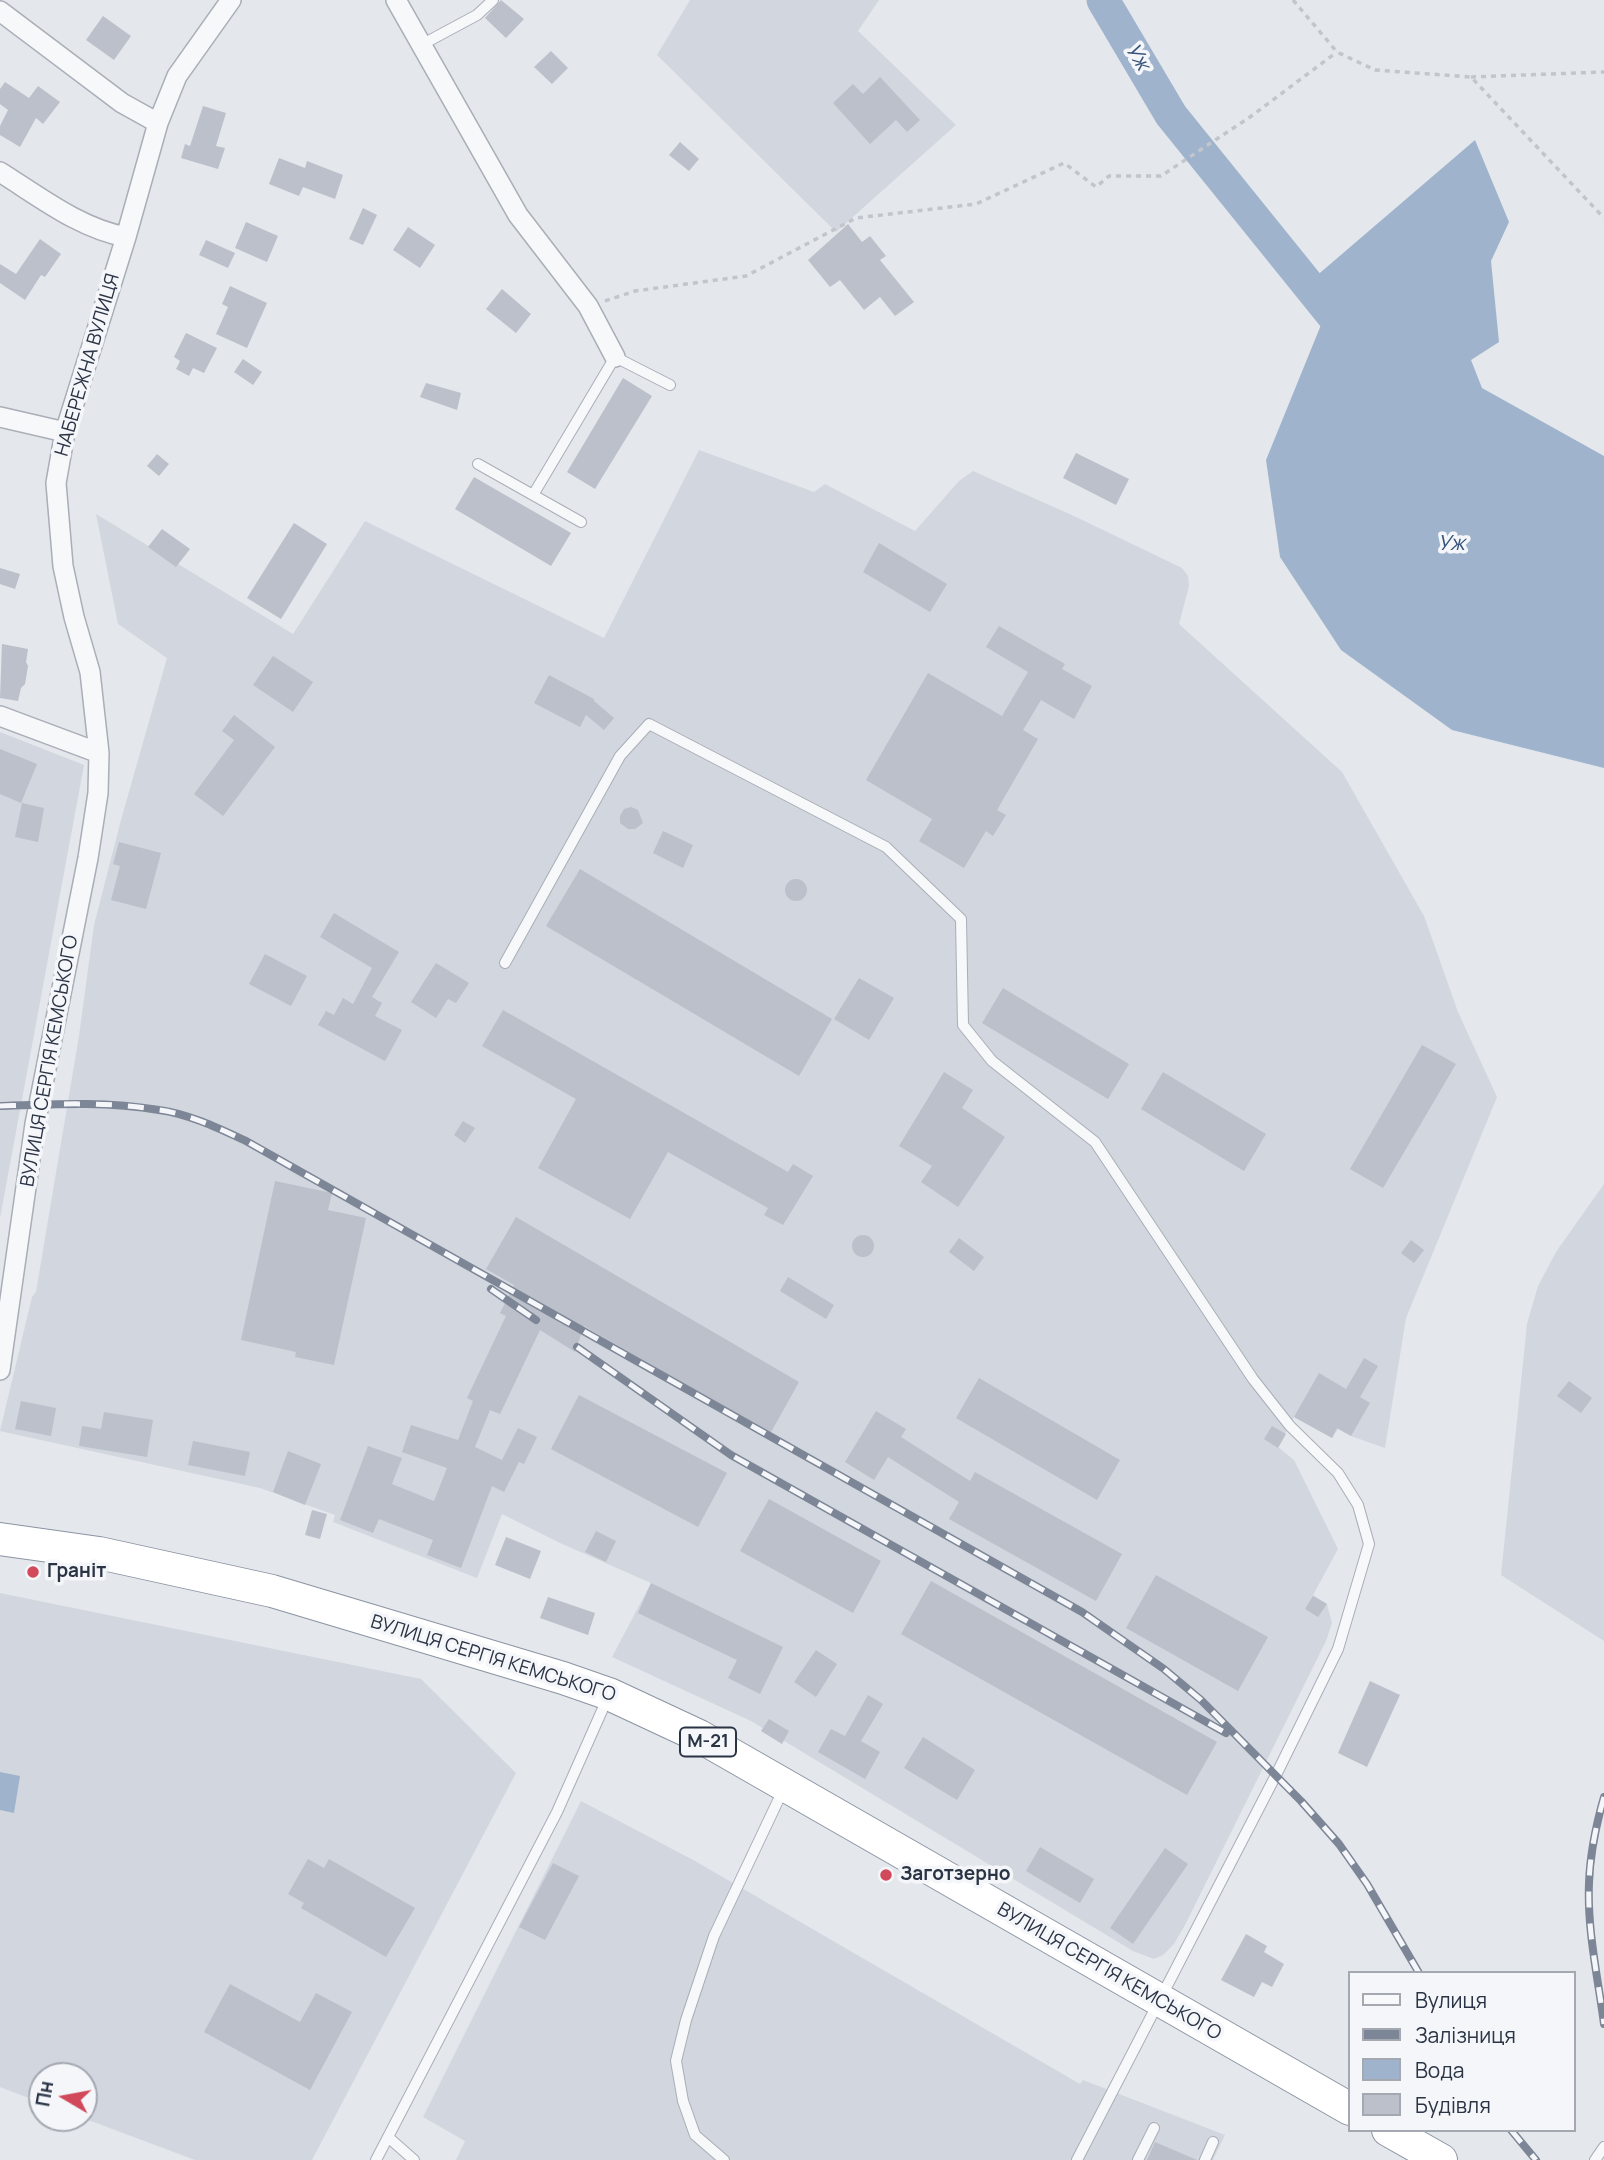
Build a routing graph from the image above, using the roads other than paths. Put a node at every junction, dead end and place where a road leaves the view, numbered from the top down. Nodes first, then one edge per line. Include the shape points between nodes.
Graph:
1 (231, 0) edge
2 (396, 0) edge
3 (493, 0) edge
4 (0, 11) edge
5 (423, 44) junction
6 (158, 122) junction
7 (0, 172) edge
8 (126, 237) junction
9 (615, 357) junction
10 (670, 385) dead end
11 (0, 417) edge
12 (65, 432) junction
13 (478, 464) dead end
14 (533, 495) junction
15 (581, 522) dead end
16 (0, 716) edge
17 (99, 753) junction
18 (505, 963) dead end
19 (0, 1370) edge
20 (0, 1539) edge
21 (609, 1694) junction
22 (785, 1787) junction
23 (1159, 2001) junction
24 (1348, 2108) edge
25 (1154, 2128) dead end
26 (1392, 2132) edge
27 (388, 2137) junction
28 (1213, 2142) dead end
29 (1604, 2147) edge
30 (376, 2160) edge
31 (414, 2160) edge
32 (724, 2160) edge
33 (1077, 2160) edge
34 (1138, 2160) edge
35 (1205, 2160) edge
36 (1441, 2160) edge
37 (1595, 2160) edge

1 - 6 street, НАБЕРЕЖНА ВУЛИЦЯ via 177,76
2 - 5 street
3 - 5 lane via 477,15
4 - 6 street via 121,103
5 - 9 street via 518,215 587,306
6 - 8 street, НАБЕРЕЖНА ВУЛИЦЯ
7 - 8 street via 82,223
8 - 12 street, НАБЕРЕЖНА ВУЛИЦЯ
9 - 10 lane
9 - 14 lane
11 - 12 street
12 - 17 street, НАБЕРЕЖНА ВУЛИЦЯ via 56,483 63,566 90,672
13 - 14 lane
14 - 15 lane
16 - 17 street
17 - 19 street, ВУЛИЦЯ СЕРГІЯ КЕМСЬКОГО via 88,858 35,1124
18 - 23 lane via 620,756 649,724 886,847 961,919 963,1025 992,1061 1095,1142 1253,1379 1290,1426 1338,1473 1358,1505 1369,1544 1338,1649
20 - 21 highway, ВУЛИЦЯ СЕРГІЯ КЕМСЬКОГО / М-21 via 99,1553 272,1591
21 - 22 highway, ВУЛИЦЯ СЕРГІЯ КЕМСЬКОГО / М-21 via 699,1736
21 - 27 lane via 557,1812
22 - 23 highway, ВУЛИЦЯ СЕРГІЯ КЕМСЬКОГО / М-21
22 - 32 lane via 714,1936 676,2061 682,2101 695,2135
23 - 24 highway, ВУЛИЦЯ СЕРГІЯ КЕМСЬКОГО / М-21
23 - 33 lane
25 - 34 lane
26 - 36 highway
27 - 30 lane
27 - 31 lane
28 - 35 lane
29 - 37 lane

